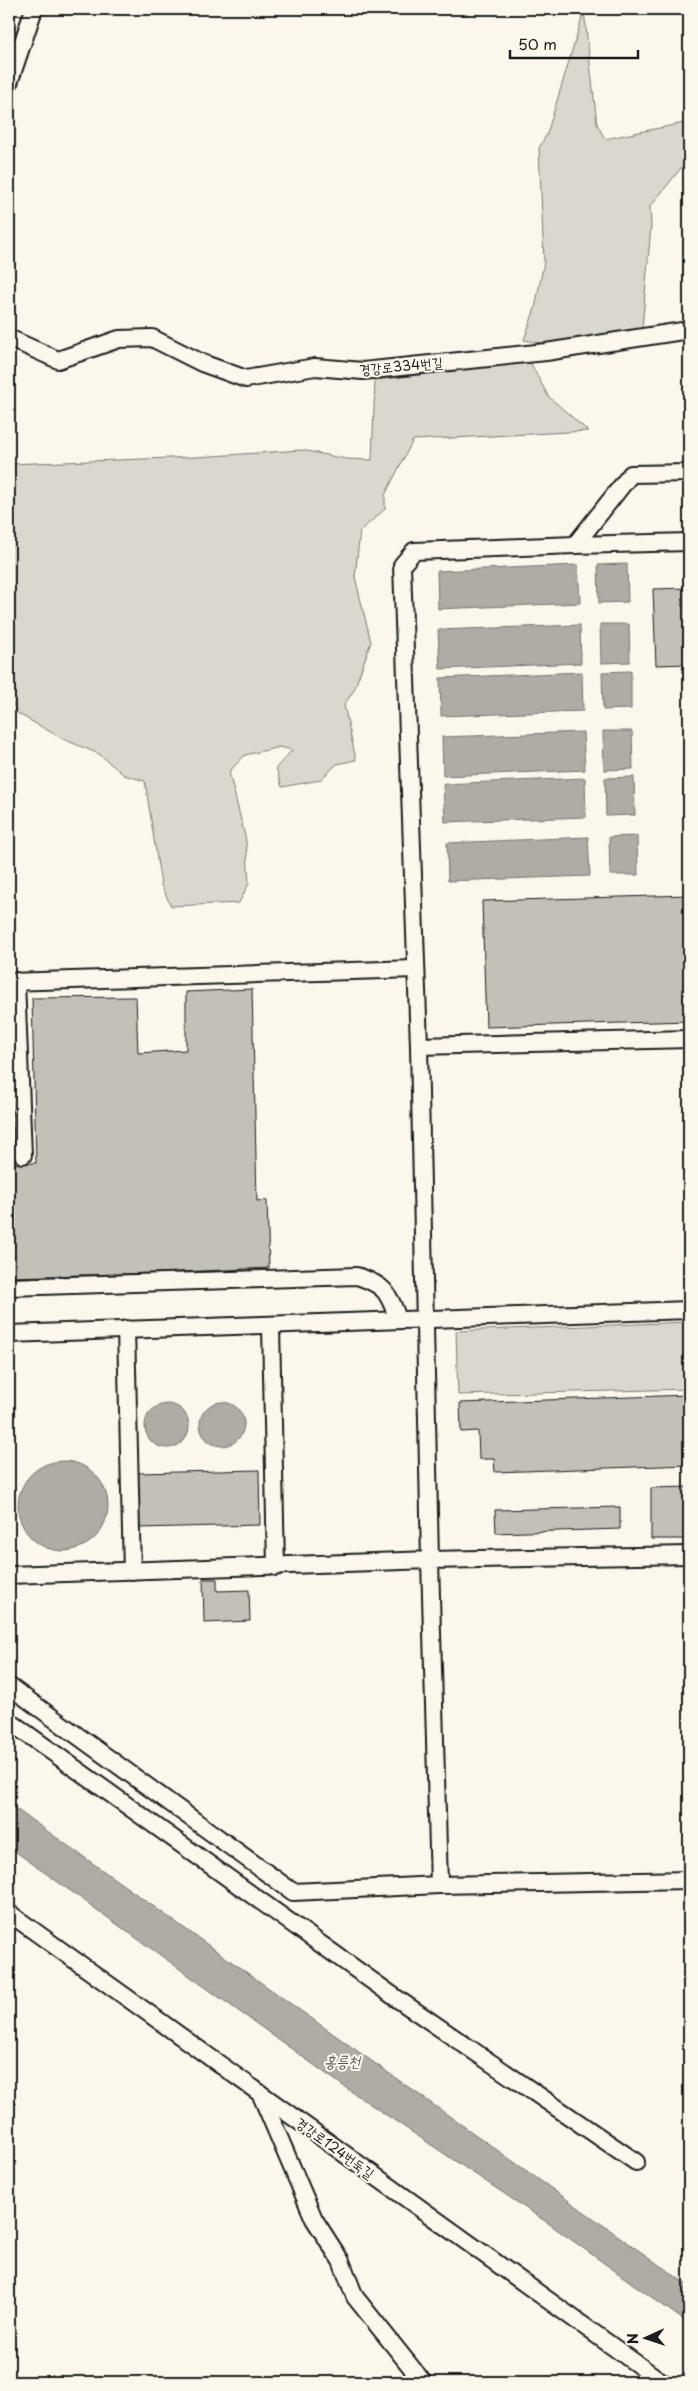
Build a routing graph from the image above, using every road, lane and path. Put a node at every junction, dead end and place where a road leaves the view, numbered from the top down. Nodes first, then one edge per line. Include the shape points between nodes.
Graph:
1 (34, 9) edge
2 (9, 83) edge
3 (689, 330) edge
4 (9, 338) edge
5 (689, 473) edge
6 (689, 542) edge
7 (575, 545) junction
8 (416, 968) junction
9 (12, 982) edge
10 (689, 1039) edge
11 (419, 1046) junction
12 (15, 1135) edge
13 (23, 1155) dead end
14 (9, 1287) edge
15 (689, 1310) edge
16 (424, 1317) junction
17 (398, 1319) junction
18 (271, 1326) junction
19 (126, 1329) junction
20 (9, 1334) edge
21 (689, 1555) edge
22 (430, 1560) junction
23 (276, 1567) junction
24 (132, 1571) junction
25 (9, 1575) edge
26 (9, 1686) edge
27 (9, 1721) edge
28 (689, 1880) edge
29 (439, 1884) junction
30 (9, 1913) edge
31 (260, 2094) junction
32 (636, 2162) dead end
33 (423, 2382) edge
34 (662, 2382) edge

1 - 2 street
3 - 4 street, 경강로334번길 via 546,352 363,371 315,367 246,379 202,363 152,338 119,339 58,360
5 - 7 street via 631,474
6 - 7 street
7 - 8 street via 414,551 402,565
8 - 9 street
8 - 11 street
9 - 12 street
10 - 11 street
11 - 16 street
12 - 13 street
14 - 17 street via 357,1276 378,1283 390,1296
15 - 16 street
16 - 17 street
16 - 22 street
17 - 18 street
18 - 19 street
18 - 23 street
19 - 20 street
19 - 24 street
21 - 22 street
22 - 23 street
22 - 29 street
23 - 24 street
24 - 25 street
26 - 29 street via 293,1892
27 - 32 street via 396,1998
28 - 29 street
30 - 31 street, 경강로124번둑길
31 - 33 street via 314,2219 341,2261 354,2297
31 - 34 street, 경강로124번둑길

